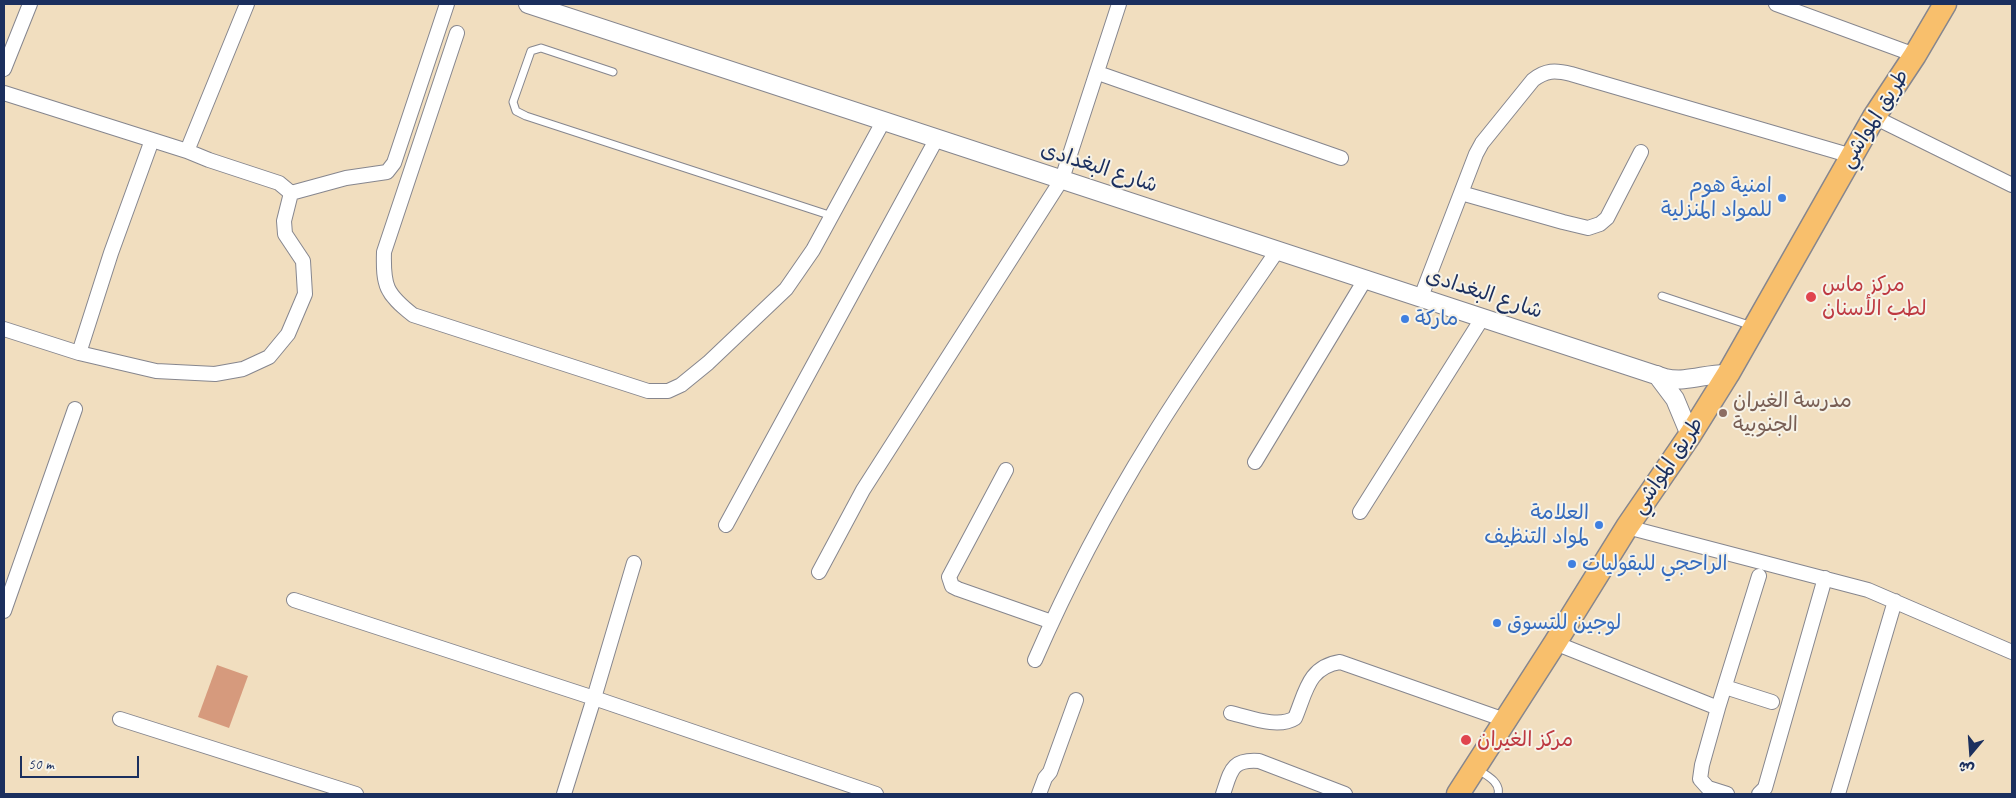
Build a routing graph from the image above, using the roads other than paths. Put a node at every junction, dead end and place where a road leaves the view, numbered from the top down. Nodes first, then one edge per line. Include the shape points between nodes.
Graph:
1 (30, 4) edge
2 (247, 4) edge
3 (446, 4) edge
4 (1119, 4) edge
5 (1776, 4) edge
6 (1945, 4) edge
7 (537, 5) edge
8 (456, 34) dead end
9 (1915, 55) junction
10 (4, 69) edge
11 (613, 72) dead end
12 (1098, 73) junction
13 (4, 93) edge
14 (1874, 117) junction
15 (884, 120) junction
16 (937, 138) junction
17 (152, 140) junction
18 (187, 151) junction
19 (1641, 152) dead end
20 (1852, 156) junction
21 (1341, 158) dead end
22 (1062, 179) junction
23 (2012, 185) edge
24 (290, 193) junction
25 (1461, 193) junction
26 (832, 216) junction
27 (1277, 251) junction
28 (1366, 278) junction
29 (1662, 296) dead end
30 (1421, 297) junction
31 (1483, 317) junction
32 (1754, 327) junction
33 (4, 329) edge
34 (80, 353) junction
35 (1728, 374) junction
36 (1657, 375) junction
37 (75, 409) dead end
38 (1690, 435) junction
39 (1255, 462) dead end
40 (1006, 470) dead end
41 (1360, 512) dead end
42 (726, 525) dead end
43 (1626, 527) junction
44 (634, 563) dead end
45 (820, 572) dead end
46 (1759, 576) dead end
47 (1825, 578) junction
48 (294, 600) dead end
49 (1895, 600) junction
50 (4, 611) edge
51 (1052, 622) junction
52 (1555, 643) junction
53 (2012, 652) edge
54 (1035, 660) dead end
55 (1725, 687) junction
56 (594, 698) junction
57 (1076, 700) dead end
58 (1772, 702) dead end
59 (1718, 708) junction
60 (1231, 713) dead end
61 (120, 719) dead end
62 (1505, 720) junction
63 (1475, 767) junction
64 (356, 794) edge
65 (564, 794) edge
66 (876, 794) edge
67 (1039, 794) edge
68 (1223, 794) edge
69 (1345, 794) edge
70 (1458, 794) edge
71 (1498, 794) edge
72 (1727, 794) edge
73 (1760, 794) edge
74 (1838, 794) edge

1 - 10 street
2 - 18 street
3 - 24 street via 394,163 387,172 346,178
4 - 12 street
5 - 9 street
6 - 9 main road, طريق المواشي
7 - 15 street, شارع البغدادى
8 - 26 street via 384,252 383,274 389,293 413,314 648,391 668,391 708,362 786,289
9 - 14 main road, طريق المواشي
11 - 26 lane via 541,48 531,51 513,102 516,111
12 - 21 street
12 - 22 street
13 - 17 street
14 - 20 main road, طريق المواشي
14 - 23 street
15 - 16 street, شارع البغدادى
15 - 26 street
16 - 22 street, شارع البغدادى
16 - 42 street
17 - 18 street
17 - 34 street via 111,253
18 - 24 street via 279,183
19 - 25 street via 1607,218 1588,228
20 - 25 street via 1555,70 1533,80 1482,143
20 - 32 main road, طريق المواشي
22 - 27 street, شارع البغدادى
22 - 45 street via 863,490
24 - 34 street via 284,221 285,234 303,260 305,294 288,334 269,357 243,369 215,374 156,371
25 - 30 street
27 - 28 street, شارع البغدادى
27 - 51 street via 1152,438 1096,533
28 - 30 street, شارع البغدادى
28 - 39 street
29 - 32 lane
30 - 31 street, شارع البغدادى
31 - 36 street, شارع البغدادى
31 - 41 street
32 - 35 main road, طريق المواشي
33 - 34 street
35 - 36 street, شارع البغدادى via 1684,380
35 - 38 main road, طريق المواشي
36 - 38 street via 1675,399
37 - 50 street
38 - 43 main road, طريق المواشي
40 - 51 street via 950,577 952,586
43 - 47 street
43 - 52 main road, طريق المواشي
44 - 56 street
46 - 55 street
47 - 49 street
47 - 73 street via 1765,788
48 - 56 street
49 - 53 street
49 - 74 street
51 - 54 street
52 - 59 street
52 - 62 main road, طريق المواشي
55 - 58 street
55 - 59 street
56 - 65 street
56 - 66 street
57 - 67 street
59 - 72 street via 1700,779 1708,788
60 - 62 street via 1278,723 1288,722 1295,718 1314,674 1326,664 1340,662
61 - 64 street
62 - 63 main road, طريق المواشي
63 - 70 main road, طريق المواشي
63 - 71 lane via 1497,784
68 - 69 street via 1232,769 1244,760 1259,761

